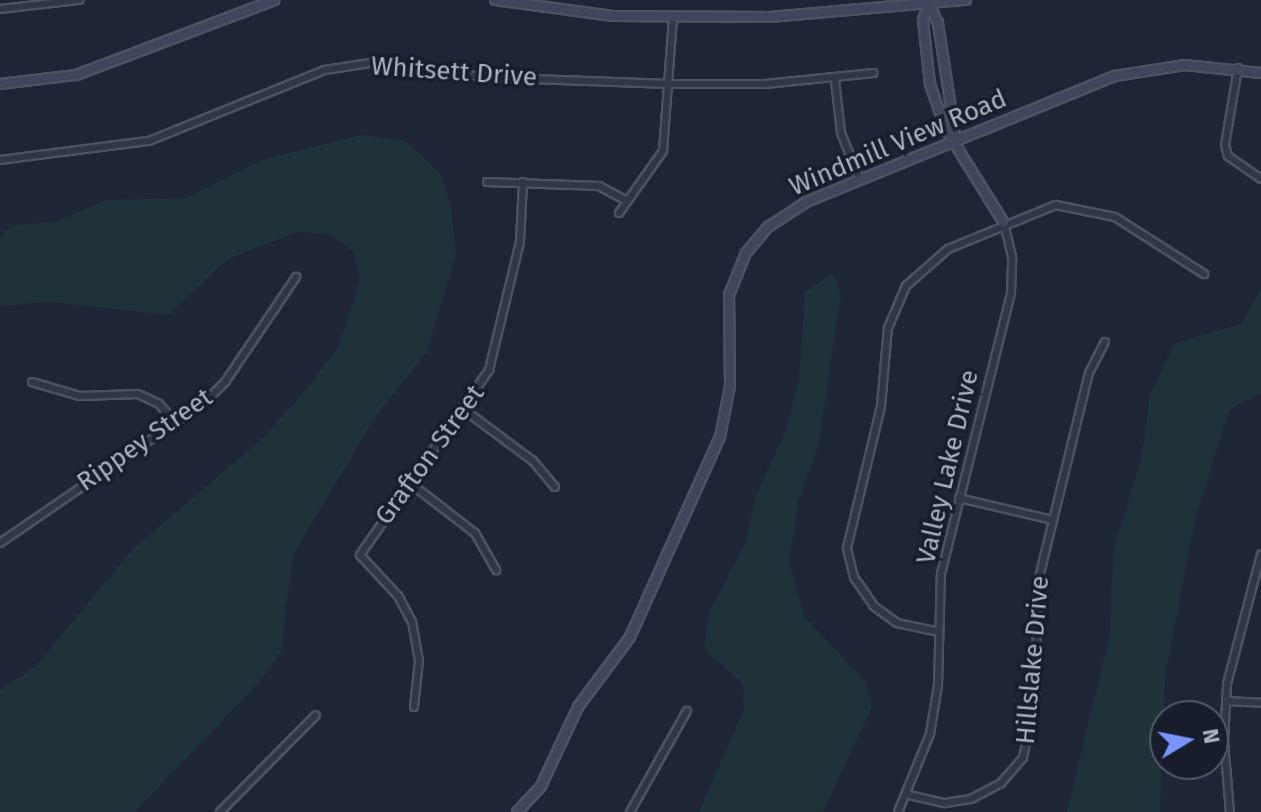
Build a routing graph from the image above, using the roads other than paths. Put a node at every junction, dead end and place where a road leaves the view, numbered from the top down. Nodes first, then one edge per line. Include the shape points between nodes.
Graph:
1 (78, 0) edge
2 (274, 0) edge
3 (495, 0) edge
4 (966, 0) edge
5 (929, 4) junction
6 (0, 9) edge
7 (673, 17) junction
8 (1238, 68) junction
9 (873, 73) dead end
10 (1261, 73) edge
11 (835, 80) junction
12 (0, 84) edge
13 (670, 84) junction
14 (956, 140) junction
15 (0, 160) edge
16 (1261, 179) edge
17 (860, 180) junction
18 (487, 182) dead end
19 (523, 182) junction
20 (627, 201) junction
21 (619, 213) dead end
22 (1004, 223) junction
23 (1204, 274) dead end
24 (296, 277) dead end
25 (1105, 342) dead end
26 (32, 382) dead end
27 (463, 409) junction
28 (177, 424) junction
29 (410, 483) junction
30 (555, 487) dead end
31 (959, 498) junction
32 (1053, 520) junction
33 (0, 543) edge
34 (1261, 554) edge
35 (496, 570) dead end
36 (939, 632) junction
37 (1226, 700) edge
38 (1229, 701) edge
39 (1261, 703) edge
40 (414, 707) dead end
41 (687, 711) dead end
42 (316, 715) dead end
43 (1229, 780) edge
44 (909, 795) junction
45 (220, 812) edge
46 (518, 812) edge
47 (630, 812) edge
48 (898, 812) edge
49 (1230, 812) edge

1 - 6 street
2 - 12 street via 76,75
3 - 7 street via 613,16
4 - 5 street
5 - 7 street via 770,17
5 - 14 street, Valley Lake Drive via 938,23
5 - 14 street, Valley Lake Drive via 923,20 930,84 945,128
7 - 13 street
8 - 10 street, Windmill View Road
8 - 14 street, Windmill View Road via 1185,65 1115,76
8 - 16 street via 1225,145 1234,161
9 - 11 street, Whitsett Drive
11 - 13 street, Whitsett Drive
11 - 17 street via 841,133
13 - 15 street, Whitsett Drive via 481,77 376,62 325,70 149,141
13 - 20 street via 663,151
14 - 17 street, Windmill View Road
14 - 22 street, Valley Lake Drive
17 - 46 street, Windmill View Road via 786,213 759,235 740,263 727,306 730,386 720,437 630,637 578,707 541,786
18 - 19 street
19 - 20 street via 599,186
19 - 27 street, Grafton Street via 520,242 489,370
20 - 21 street
22 - 23 street via 1048,206 1095,209
22 - 31 street, Valley Lake Drive via 1012,257 1011,293
22 - 36 street via 938,254 900,296 885,340 875,435 847,539 854,577 874,606 897,623
24 - 28 street, Rippey Street via 225,382
25 - 32 street, Hillslake Drive via 1089,373
26 - 28 street via 80,396 138,394 159,404
27 - 29 street, Grafton Street
27 - 30 street via 533,461
28 - 33 street, Rippey Street
29 - 35 street via 475,533
29 - 40 street, Grafton Street via 360,555 398,596 412,622 419,661
31 - 32 street
31 - 36 street, Valley Lake Drive via 941,574
32 - 44 street, Hillslake Drive via 1038,582 1035,699 1023,758 1001,783 971,799 945,803
34 - 37 street via 1238,627
36 - 44 street, Valley Lake Drive via 933,718
38 - 39 street
41 - 47 street
42 - 45 street
43 - 49 street
44 - 48 street, Valley Lake Drive

